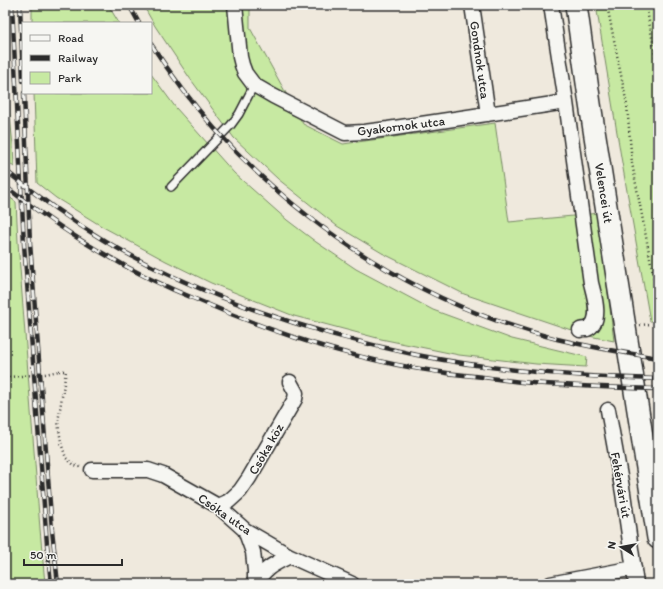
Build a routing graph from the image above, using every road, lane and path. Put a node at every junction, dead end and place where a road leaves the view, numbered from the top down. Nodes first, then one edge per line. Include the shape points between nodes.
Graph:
1 (235, 5) edge
2 (472, 5) edge
3 (551, 5) edge
4 (576, 5) edge
5 (607, 5) edge
6 (646, 5) edge
7 (252, 82) junction
8 (658, 91) edge
9 (566, 102) junction
10 (488, 114) junction
11 (171, 187) dead end
12 (658, 300) edge
13 (580, 330) dead end
14 (5, 376) edge
15 (290, 382) dead end
16 (608, 410) dead end
17 (92, 470) joint
18 (218, 506) junction
19 (245, 530) junction
20 (658, 538) edge
21 (290, 556) junction
22 (634, 568) junction
23 (256, 584) edge
24 (352, 584) edge
25 (550, 584) edge
26 (636, 584) edge

1 - 7 street via 241,61 245,73
2 - 10 street, Gondnok utca
3 - 9 street, Velencei út
4 - 20 main road, Velencei út
5 - 12 path via 627,105 632,163
6 - 8 path via 655,54
7 - 10 street, Gyakornok utca via 272,96 345,133
7 - 11 lane via 239,114 231,125
9 - 10 street, Gyakornok utca
9 - 13 street, Velencei út via 596,313 591,325
14 - 17 path, bridge via 66,371 58,422 61,443 66,458 74,466
15 - 18 street, Csóka köz via 296,393 295,399 240,491 230,501
16 - 22 street, Fehérvári út
17 - 18 street, Csóka utca via 148,470 163,475
18 - 19 street, Csóka utca
19 - 21 street, Csóka utca
19 - 23 street via 253,552
21 - 23 street via 264,572
21 - 24 street, Csóka utca
22 - 25 street
22 - 26 street, Fehérvári út

